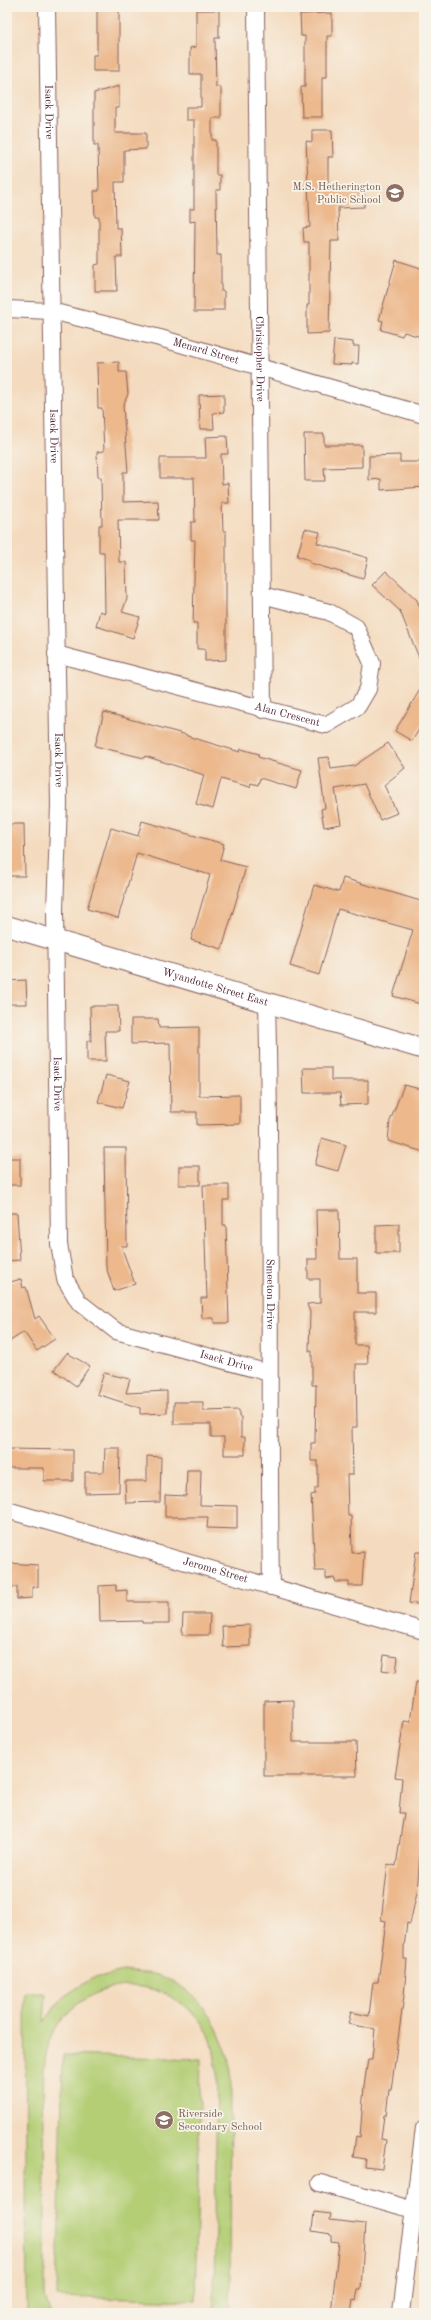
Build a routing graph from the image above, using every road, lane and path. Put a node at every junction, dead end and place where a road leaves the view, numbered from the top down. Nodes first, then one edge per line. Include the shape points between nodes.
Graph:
1 (47, 7) edge
2 (256, 7) edge
3 (7, 309) edge
4 (51, 311) junction
5 (260, 367) junction
6 (424, 415) edge
7 (262, 595) junction
8 (56, 654) junction
9 (263, 710) junction
10 (7, 926) edge
11 (56, 940) junction
12 (267, 1002) junction
13 (424, 1049) edge
14 (269, 1373) junction
15 (7, 1510) edge
16 (271, 1587) junction
17 (424, 1631) edge
18 (424, 2128) edge
19 (320, 2183) dead end
20 (418, 2211) edge
21 (400, 2313) edge

1 - 4 street, Isack Drive
2 - 5 street, Christopher Drive
3 - 4 street, Menard Street
4 - 5 street, Menard Street via 160,338
4 - 8 street, Isack Drive
5 - 6 street, Menard Street
5 - 7 street, Christopher Drive
7 - 9 street, Christopher Drive
7 - 9 street, Alan Crescent via 329,612 356,627 372,663 368,689 358,706 326,725
8 - 9 street, Alan Crescent
8 - 11 street, Isack Drive via 59,805
10 - 11 street, Wyandotte Street East
11 - 12 street, Wyandotte Street East
11 - 14 street, Isack Drive via 59,1244 65,1279 79,1302 116,1331
12 - 13 street, Wyandotte Street East
12 - 14 street, Smeeton Drive via 271,1150
14 - 16 street, Smeeton Drive
15 - 16 street, Jerome Street
16 - 17 street, Jerome Street
18 - 20 street
19 - 20 street
20 - 21 street

